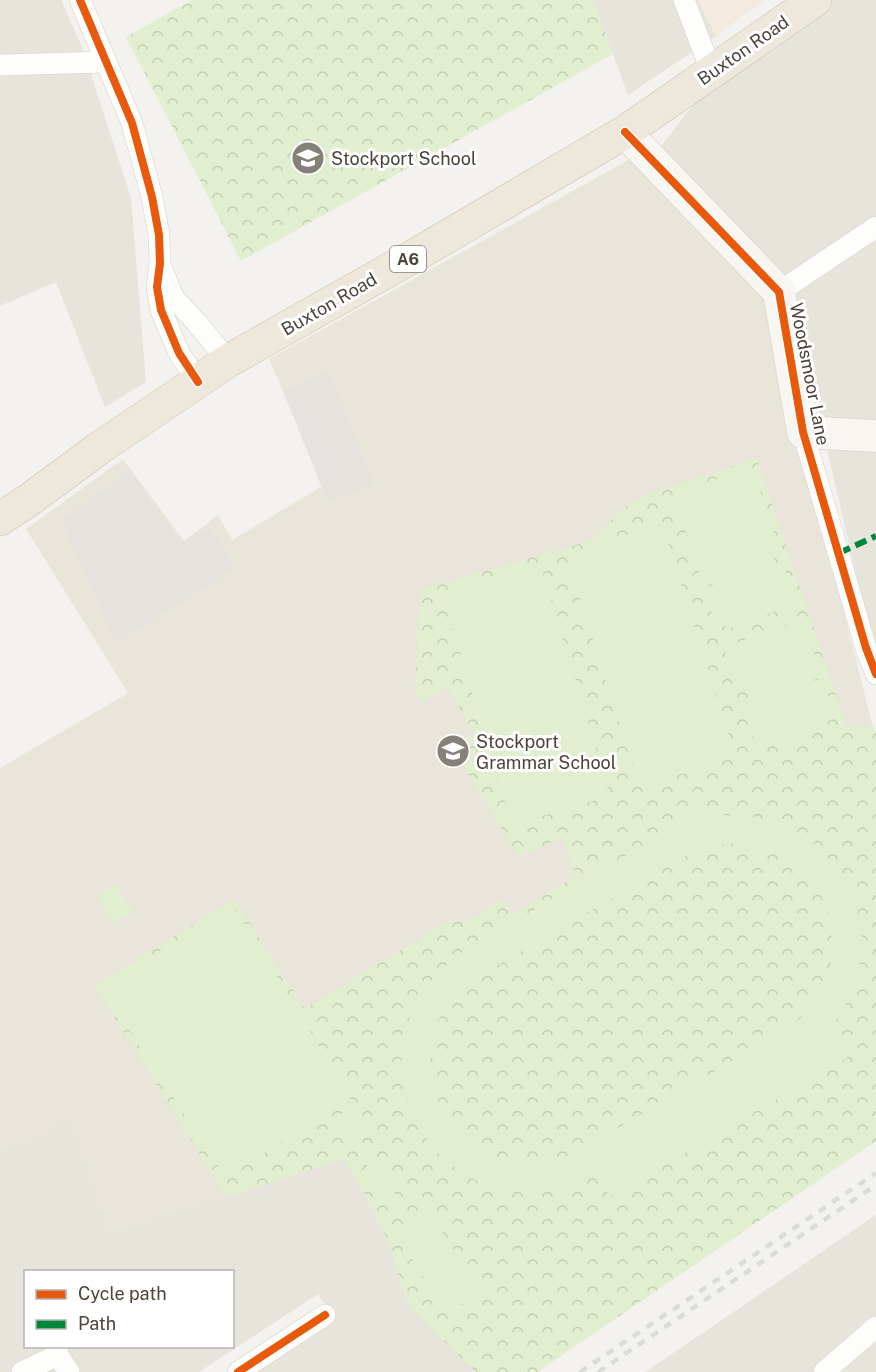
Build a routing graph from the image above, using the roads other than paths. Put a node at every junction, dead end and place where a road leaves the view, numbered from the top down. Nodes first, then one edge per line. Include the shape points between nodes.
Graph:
1 (80, 0) edge
2 (684, 0) edge
3 (815, 0) edge
4 (106, 62) junction
5 (0, 65) edge
6 (712, 73) junction
7 (625, 132) junction
8 (876, 227) edge
9 (160, 262) junction
10 (779, 292) junction
11 (228, 361) junction
12 (198, 382) junction
13 (803, 432) junction
14 (876, 436) edge
15 (0, 519) edge
16 (871, 646) edge
17 (876, 674) edge
18 (325, 1315) dead end
19 (876, 1327) edge
20 (60, 1358) edge
21 (22, 1372) edge
22 (238, 1372) edge
23 (824, 1372) edge

1 - 4 street
2 - 6 street
3 - 6 highway, Buxton Road / A6
4 - 5 street
4 - 9 street via 132,123 159,235
6 - 7 highway, Buxton Road / A6
7 - 10 street, Woodsmoor Lane
7 - 11 highway, Buxton Road / A6
8 - 10 street
9 - 11 street via 173,297
9 - 12 street via 157,287 161,310 179,353
10 - 13 street, Woodsmoor Lane
11 - 12 highway, Buxton Road / A6
12 - 15 highway, Buxton Road / A6
13 - 14 street
13 - 16 street, Woodsmoor Lane
16 - 17 street, Woodsmoor Lane
18 - 22 street
19 - 23 street
20 - 21 street

